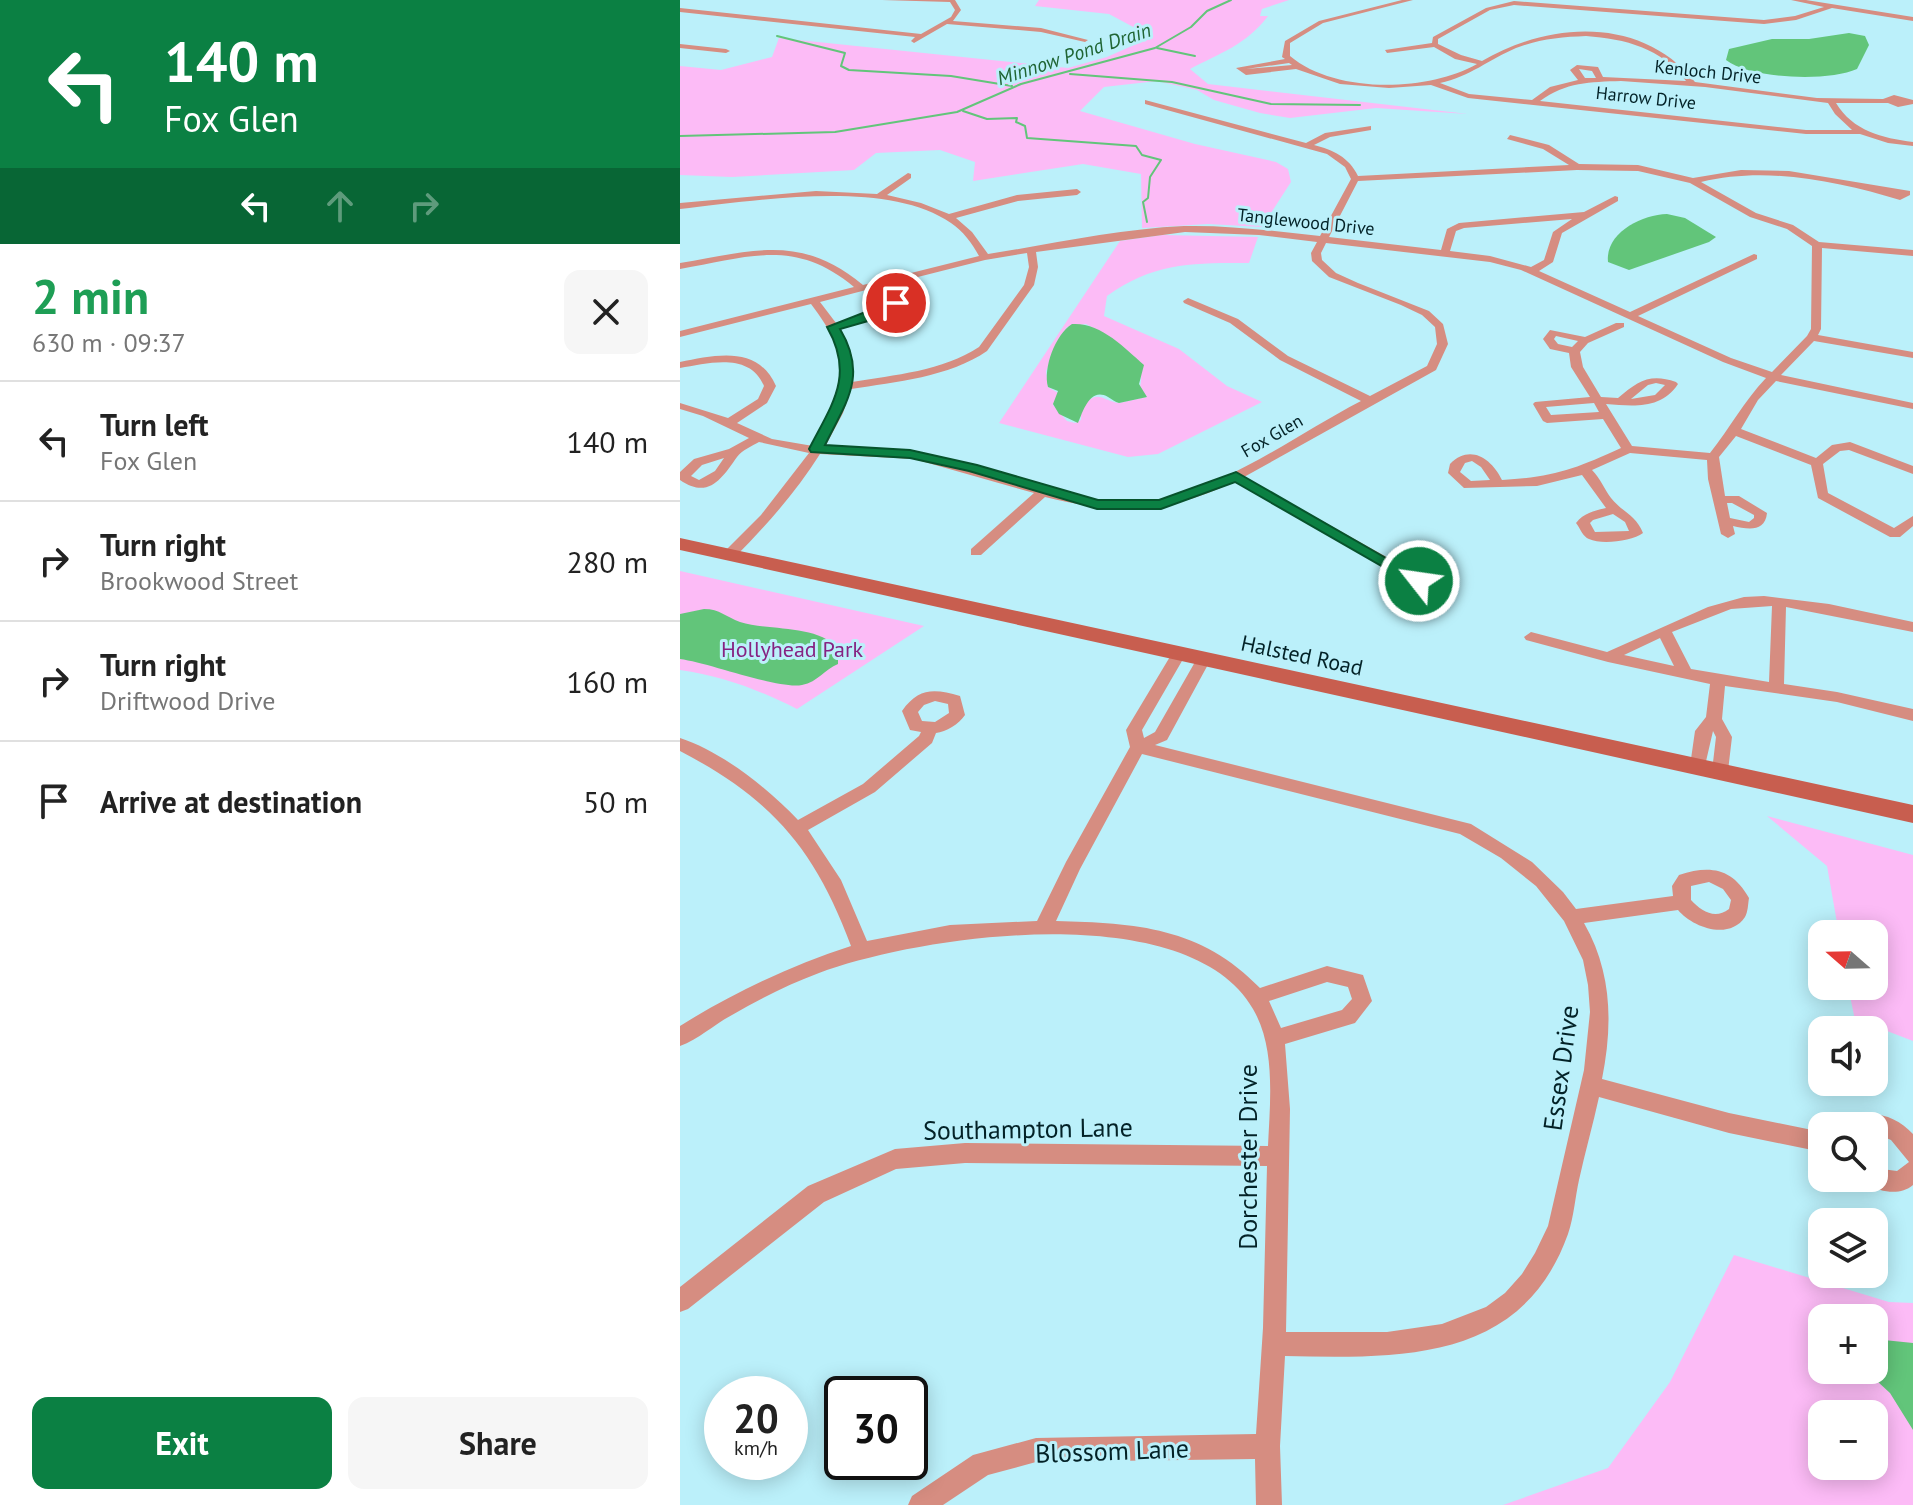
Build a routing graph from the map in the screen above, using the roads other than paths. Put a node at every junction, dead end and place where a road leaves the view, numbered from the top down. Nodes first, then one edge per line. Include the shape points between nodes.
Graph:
1 (885, 0) edge
2 (950, 0) edge
3 (1410, 0) edge
4 (1794, 0) edge
5 (1516, 1) edge
6 (1829, 7) junction
7 (680, 10) edge
8 (1913, 19) edge
9 (946, 22) junction
10 (923, 36) junction
11 (1085, 40) dead end
12 (908, 45) dead end
13 (1435, 45) junction
14 (680, 46) edge
15 (726, 51) dead end
16 (1387, 51) dead end
17 (1289, 61) junction
18 (1482, 63) junction
19 (1297, 67) junction
20 (1432, 83) junction
21 (1693, 84) junction
22 (1831, 101) junction
23 (1887, 101) dead end
24 (1148, 102) dead end
25 (1533, 103) junction
26 (1368, 128) dead end
27 (1859, 132) junction
28 (1510, 137) dead end
29 (1309, 144) junction
30 (1913, 144) edge
31 (1577, 167) junction
32 (908, 176) dead end
33 (1355, 179) junction
34 (1693, 181) junction
35 (1885, 191) dead end
36 (1077, 192) dead end
37 (878, 197) junction
38 (1615, 199) dead end
39 (680, 206) edge
40 (1584, 215) junction
41 (949, 217) junction
42 (1546, 218) junction
43 (1564, 227) junction
44 (1323, 239) junction
45 (1817, 245) junction
46 (1030, 249) junction
47 (1445, 252) junction
48 (1913, 253) edge
49 (985, 257) junction
50 (1754, 257) dead end
51 (680, 266) edge
52 (1531, 271) junction
53 (896, 279) junction
54 (861, 288) junction
55 (813, 300) junction
56 (1188, 301) dead end
57 (1625, 320) junction
58 (833, 327) junction
59 (680, 334) edge
60 (1812, 337) junction
61 (1586, 340) junction
62 (1574, 351) junction
63 (1913, 355) edge
64 (680, 365) edge
65 (1774, 377) junction
66 (848, 386) junction
67 (1369, 400) junction
68 (1596, 400) junction
69 (1620, 402) dead end
70 (680, 406) edge
71 (1913, 406) edge
72 (1605, 415) junction
73 (730, 422) junction
74 (1734, 431) junction
75 (758, 437) junction
76 (816, 449) junction
77 (1628, 449) junction
78 (733, 452) dead end
79 (1713, 457) junction
80 (1817, 463) junction
81 (1583, 470) junction
82 (1913, 470) edge
83 (1236, 477) junction
84 (1498, 484) dead end
85 (1044, 491) junction
86 (1719, 500) junction
87 (1616, 509) dead end
88 (1913, 520) edge
89 (680, 544) edge
90 (976, 552) dead end
91 (729, 555) junction
92 (1419, 581) dead end
93 (1779, 602) junction
94 (1913, 627) edge
95 (1664, 631) junction
96 (1531, 637) dead end
97 (1179, 654) junction
98 (1608, 657) junction
99 (1204, 659) junction
100 (1684, 671) junction
101 (1718, 680) junction
102 (1776, 687) junction
103 (1913, 715) edge
104 (1714, 719) junction
105 (930, 729) dead end
106 (680, 744) edge
107 (1138, 747) junction
108 (1698, 766) junction
109 (1720, 771) junction
110 (1913, 814) edge
111 (795, 829) junction
112 (1682, 902) dead end
113 (1572, 917) junction
114 (1043, 928) junction
115 (861, 949) junction
116 (1257, 997) junction
117 (680, 1037) edge
118 (1274, 1039) junction
119 (1589, 1085) junction
120 (1888, 1127) edge
121 (1808, 1139) edge
122 (1913, 1154) edge
123 (1278, 1156) junction
124 (1913, 1171) edge
125 (1888, 1180) edge
126 (680, 1301) edge
127 (1274, 1344) junction
128 (1268, 1446) junction
129 (921, 1505) edge
130 (1269, 1505) edge

1 - 2 street
2 - 9 street via 957,12
3 - 17 street via 1321,22 1285,45
4 - 6 street
5 - 6 street via 1764,22
5 - 13 street via 1440,32
6 - 8 street
7 - 10 street
9 - 10 street
9 - 11 street via 1041,30
10 - 12 street
13 - 16 street
13 - 18 street
14 - 15 street
17 - 19 street
17 - 19 street via 1240,68 1246,73
18 - 20 street via 1459,77
18 - 21 street via 1533,40 1597,35 1648,46 1686,72
19 - 20 street via 1323,78 1368,84
20 - 25 street, Harrow Drive via 1468,96
21 - 22 street, Kenloch Drive
21 - 25 street, Kenloch Drive via 1581,78 1551,87
22 - 23 street, Kenloch Drive
22 - 27 street via 1844,123
24 - 29 street
25 - 27 street, Harrow Drive via 1806,132
26 - 29 street
27 - 30 street, Harrow Drive
28 - 31 street via 1562,153
29 - 33 street via 1349,166
31 - 33 street
31 - 34 street via 1638,168
32 - 37 street
33 - 44 street
34 - 35 street via 1759,171
34 - 45 street
36 - 41 street via 1017,198
37 - 39 street via 795,196
37 - 41 street
38 - 40 street
40 - 42 street
40 - 43 street
41 - 49 street via 972,236
42 - 43 street
42 - 47 street via 1462,225 1452,229
43 - 52 street via 1548,262
44 - 46 street, Tanglewood Drive via 1185,229
44 - 47 street, Tanglewood Drive
44 - 67 street, Fox Glen via 1317,261 1326,273 1427,313 1443,329 1445,351 1432,368
45 - 48 street
45 - 60 street
46 - 49 street, Tanglewood Drive
46 - 66 street via 1027,292 985,348 936,370
47 - 52 street, Tanglewood Drive
49 - 53 street, Tanglewood Drive
50 - 57 street
51 - 54 street via 755,252 800,254 821,257
52 - 57 street, Tanglewood Drive
53 - 54 street, Tanglewood Drive
53 - 58 street via 903,292 896,303
54 - 55 street, Tanglewood Drive
55 - 58 street
55 - 59 street, Tanglewood Drive
56 - 67 street via 1234,321 1284,358
57 - 61 street
57 - 65 street, Tanglewood Drive
58 - 66 street via 844,346
60 - 63 street
60 - 65 street
61 - 62 street
61 - 62 street via 1563,332 1548,339 1554,347
62 - 68 street
64 - 73 street via 728,359 758,366 770,386 763,401
65 - 71 street, Tanglewood Drive
65 - 74 street via 1753,398
66 - 76 street
67 - 83 street, Fox Glen
68 - 69 street
68 - 72 street
68 - 72 street via 1539,404 1547,419
70 - 73 street, Fox Glen
72 - 77 street
73 - 75 street, Fox Glen
74 - 79 street
74 - 80 street
75 - 76 street, Fox Glen
75 - 78 street
76 - 85 street, Fox Glen via 910,454
76 - 91 street via 777,507
77 - 79 street
77 - 81 street
79 - 86 street
80 - 82 street via 1836,448 1850,446
80 - 88 street via 1822,495 1838,506 1895,534
81 - 84 street via 1537,482
81 - 87 street via 1601,485
83 - 85 street, Fox Glen via 1178,500 1145,506 1097,505
83 - 92 street
85 - 90 street
86 - 86 street via 1734,499 1761,513 1760,520 1751,526 1727,527
89 - 91 street, Halsted Road
91 - 97 street, Halsted Road
93 - 94 street
93 - 95 street via 1742,602
93 - 102 street
95 - 98 street
95 - 100 street
96 - 98 street
97 - 99 street, Halsted Road
97 - 107 street via 1134,730
98 - 100 street
99 - 107 street via 1161,736
99 - 108 street, Halsted Road
100 - 101 street
101 - 102 street
101 - 104 street
102 - 103 street
104 - 108 street via 1703,731
104 - 109 street via 1724,737
105 - 111 street via 926,739 869,788
106 - 111 street via 717,762
107 - 113 street, Essex Drive via 1465,829 1513,854 1545,882
107 - 114 street
108 - 109 street, Halsted Road
109 - 110 street, Halsted Road
111 - 115 street via 829,873
112 - 113 street
113 - 119 street, Essex Drive via 1593,962 1600,1012
114 - 115 street, Dorchester Drive via 923,934
114 - 116 street, Dorchester Drive via 1157,934 1201,951
115 - 117 street, Dorchester Drive via 792,974
116 - 118 street, Dorchester Drive
116 - 118 street via 1327,974 1356,981 1362,1001 1348,1017
118 - 123 street, Dorchester Drive
119 - 121 street
119 - 127 street, Essex Drive via 1555,1239 1517,1297 1494,1315 1429,1340
120 - 122 street
123 - 126 street, Southampton Lane via 965,1153 895,1159 816,1194
123 - 127 street, Dorchester Drive
124 - 125 street via 1900,1182
127 - 128 street, Dorchester Drive
128 - 129 street, Blossom Lane via 1036,1450 982,1464
128 - 130 street, Dorchester Drive

